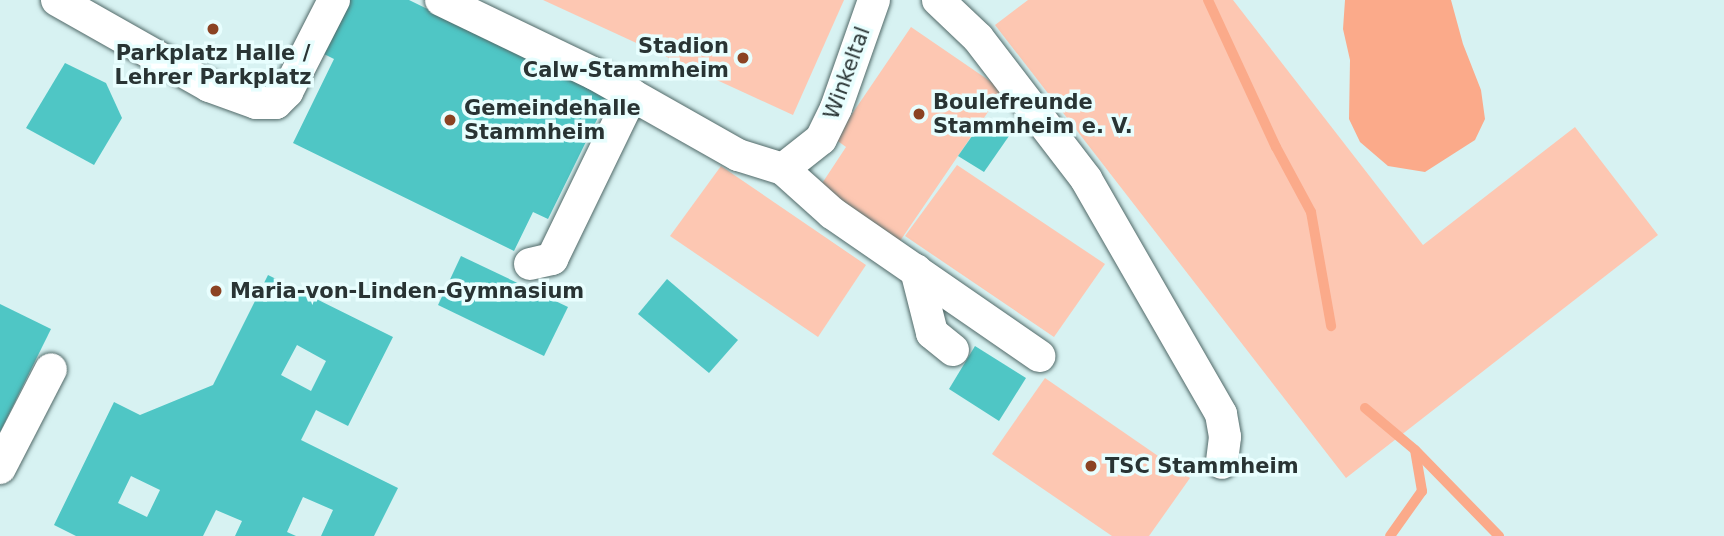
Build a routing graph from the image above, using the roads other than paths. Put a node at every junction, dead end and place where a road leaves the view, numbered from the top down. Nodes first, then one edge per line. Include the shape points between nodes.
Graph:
1 (57, 0) edge
2 (334, 0) edge
3 (441, 0) edge
4 (874, 0) edge
5 (938, 0) edge
6 (632, 94) junction
7 (783, 169) junction
8 (530, 264) dead end
9 (916, 270) junction
10 (953, 351) dead end
11 (1039, 356) dead end
12 (51, 369) dead end
13 (1222, 463) dead end
14 (0, 468) edge

1 - 2 lane via 209,86 256,103 276,103 287,92
3 - 6 lane
4 - 7 lane, Winkeltal via 821,139
5 - 13 lane via 978,38 1086,179 1221,414 1225,437
6 - 7 lane via 738,155
6 - 8 lane via 552,259
7 - 9 lane via 832,213
9 - 10 lane via 932,332
9 - 11 lane
12 - 14 lane

